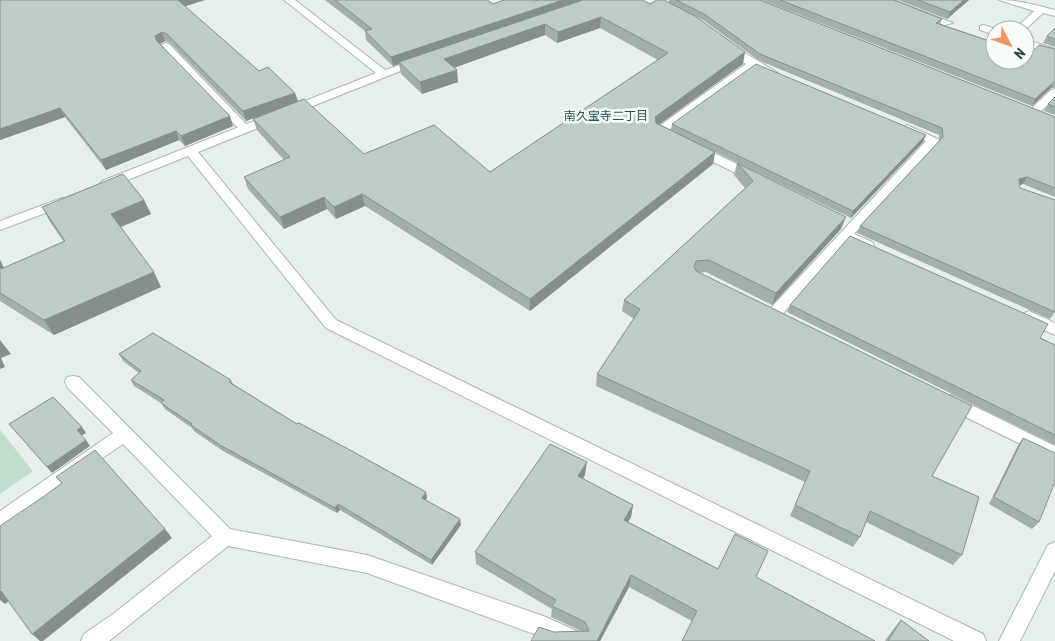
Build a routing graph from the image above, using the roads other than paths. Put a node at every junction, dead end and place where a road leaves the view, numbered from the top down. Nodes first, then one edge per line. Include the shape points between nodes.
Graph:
1 (290, 0) edge
2 (884, 0) edge
3 (1004, 0) edge
4 (898, 2) edge
5 (1042, 9) junction
6 (1055, 13) edge
7 (1030, 20) edge
8 (948, 23) edge
9 (722, 41) edge
10 (165, 46) edge
11 (1035, 46) edge
12 (1055, 53) edge
13 (430, 58) edge
14 (753, 64) junction
15 (384, 74) junction
16 (780, 76) edge
17 (1055, 92) edge
18 (1048, 118) edge
19 (898, 125) edge
20 (245, 129) junction
21 (190, 150) junction
22 (764, 182) edge
23 (91, 190) edge
24 (72, 197) edge
25 (0, 226) edge
26 (847, 227) junction
27 (882, 251) edge
28 (757, 306) edge
29 (1018, 313) edge
30 (774, 314) junction
31 (792, 323) edge
32 (1055, 329) edge
33 (73, 382) dead end
34 (941, 397) edge
35 (125, 434) junction
36 (1055, 454) edge
37 (0, 521) edge
38 (225, 537) junction
39 (1055, 551) edge
40 (91, 641) edge
41 (576, 641) edge
42 (976, 641) edge
43 (1009, 641) edge

1 - 15 street
2 - 4 street
3 - 5 street
4 - 8 street
5 - 6 street
5 - 7 street
9 - 14 street
10 - 20 street
11 - 12 street
13 - 15 street
14 - 16 street
14 - 22 street via 659,131
15 - 20 street
17 - 18 street via 1029,110
19 - 26 street via 934,140
20 - 21 street
21 - 23 street
21 - 42 street via 331,324
24 - 25 street
26 - 27 street
26 - 30 street
28 - 30 street
29 - 32 street
30 - 31 street
33 - 35 street
34 - 36 street
35 - 37 street
35 - 38 street
38 - 40 street
38 - 41 street via 367,564 546,627
39 - 43 street

